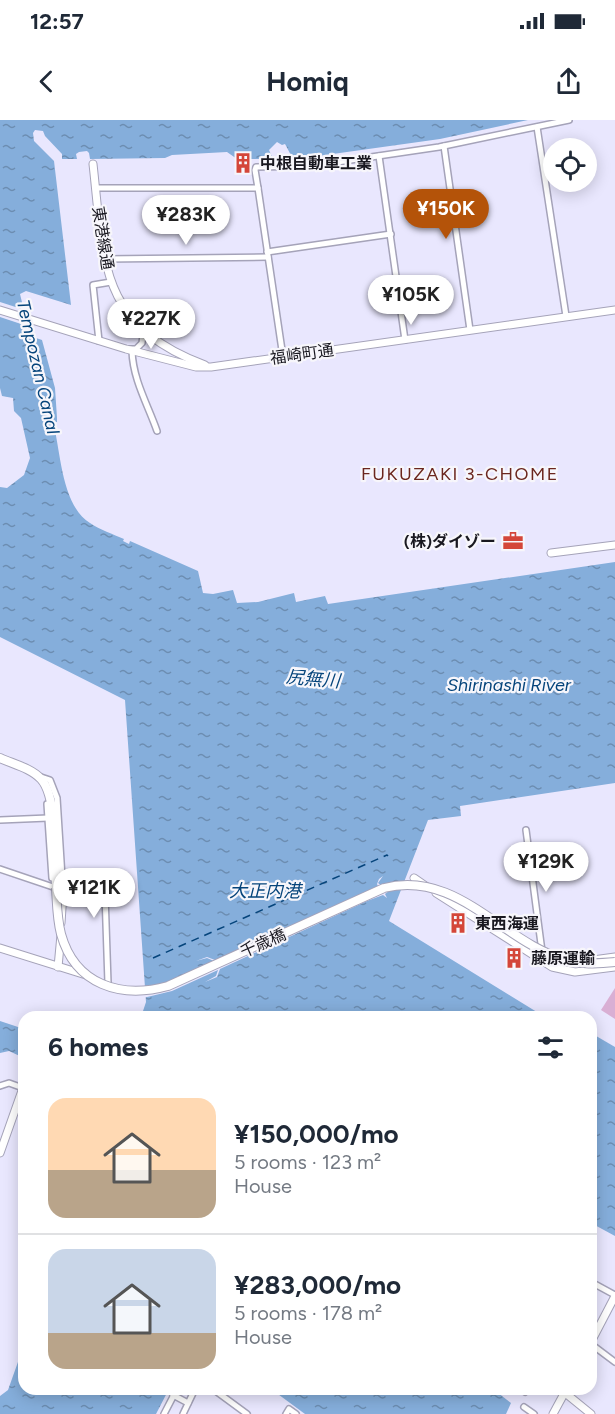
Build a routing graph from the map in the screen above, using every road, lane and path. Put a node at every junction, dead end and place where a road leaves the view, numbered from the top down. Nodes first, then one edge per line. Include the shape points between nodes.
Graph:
1 (569, 120) edge
2 (537, 127) junction
3 (444, 146) junction
4 (380, 156) junction
5 (93, 164) dead end
6 (96, 188) junction
7 (258, 188) junction
8 (391, 234) junction
9 (267, 255) junction
10 (105, 259) junction
11 (111, 282) junction
12 (0, 310) edge
13 (615, 310) edge
14 (566, 316) junction
15 (140, 327) junction
16 (470, 330) junction
17 (405, 340) junction
18 (99, 341) junction
19 (129, 350) junction
20 (283, 357) junction
21 (212, 367) junction
22 (157, 431) dead end
23 (615, 544) edge
24 (551, 553) dead end
25 (0, 758) edge
26 (37, 775) junction
27 (47, 792) junction
28 (48, 818) junction
29 (0, 820) edge
30 (526, 830) dead end
31 (0, 869) edge
32 (414, 878) dead end
33 (53, 887) junction
34 (63, 893) junction
35 (0, 948) edge
36 (615, 959) edge
37 (544, 960) junction
38 (579, 962) junction
39 (615, 967) edge
40 (58, 968) junction
41 (575, 972) junction
42 (108, 983) joint
43 (18, 1085) edge
44 (0, 1086) edge
45 (18, 1099) edge
46 (2, 1141) edge
47 (0, 1153) edge
48 (597, 1286) edge
49 (615, 1296) edge
50 (597, 1331) edge
51 (597, 1348) edge
52 (615, 1362) edge
53 (173, 1395) joint
54 (192, 1395) edge
55 (221, 1395) edge
56 (561, 1395) edge
57 (569, 1395) edge
58 (188, 1403) junction
59 (524, 1407) dead end
60 (531, 1413) edge
61 (164, 1414) edge
62 (183, 1414) edge
63 (247, 1414) edge
64 (286, 1414) edge
65 (296, 1414) edge
66 (553, 1414) edge
67 (591, 1414) edge

1 - 2 street
2 - 3 street
2 - 14 street
3 - 4 street
3 - 16 street
4 - 7 street via 310,166 260,166 255,170
4 - 8 street
5 - 6 street, 東港線通
6 - 7 street
6 - 10 street, 東港線通
7 - 9 street
8 - 9 street
8 - 17 street
9 - 10 street
9 - 20 street
10 - 11 street, 東港線通
11 - 15 street, 東港線通 via 122,305
11 - 18 street via 93,285
12 - 18 street, 福崎町通
13 - 14 street, 福崎町通
14 - 16 street, 福崎町通
15 - 19 street via 142,343
15 - 21 street, 東港線通 via 166,348
16 - 17 street, 福崎町通
17 - 20 street, 福崎町通
18 - 19 street, 福崎町通
19 - 21 street, 福崎町通 via 196,367
19 - 22 street via 137,383
20 - 21 street, 福崎町通
23 - 24 street
25 - 26 main road
26 - 27 main road
26 - 34 street via 50,780 57,798
27 - 28 street
27 - 36 main road, 千歳橋, bridge via 52,807 57,911 67,950 92,979 117,990 139,992 168,986 384,888 401,884 430,887 454,896 534,946 563,959 581,963
28 - 29 street
28 - 33 street
30 - 37 street
31 - 33 street
32 - 37 street
33 - 34 street
34 - 40 street
34 - 42 street via 105,894
35 - 40 street
36 - 38 street
37 - 38 street
37 - 41 street via 552,967
38 - 41 street
39 - 41 street
40 - 42 street
43 - 44 street
45 - 46 street
46 - 47 street
48 - 49 street
49 - 50 street
51 - 52 street
53 - 58 street
53 - 61 street
54 - 58 street
55 - 63 street
56 - 66 street
57 - 67 street
58 - 62 street
59 - 60 street
64 - 65 street via 289,1409

